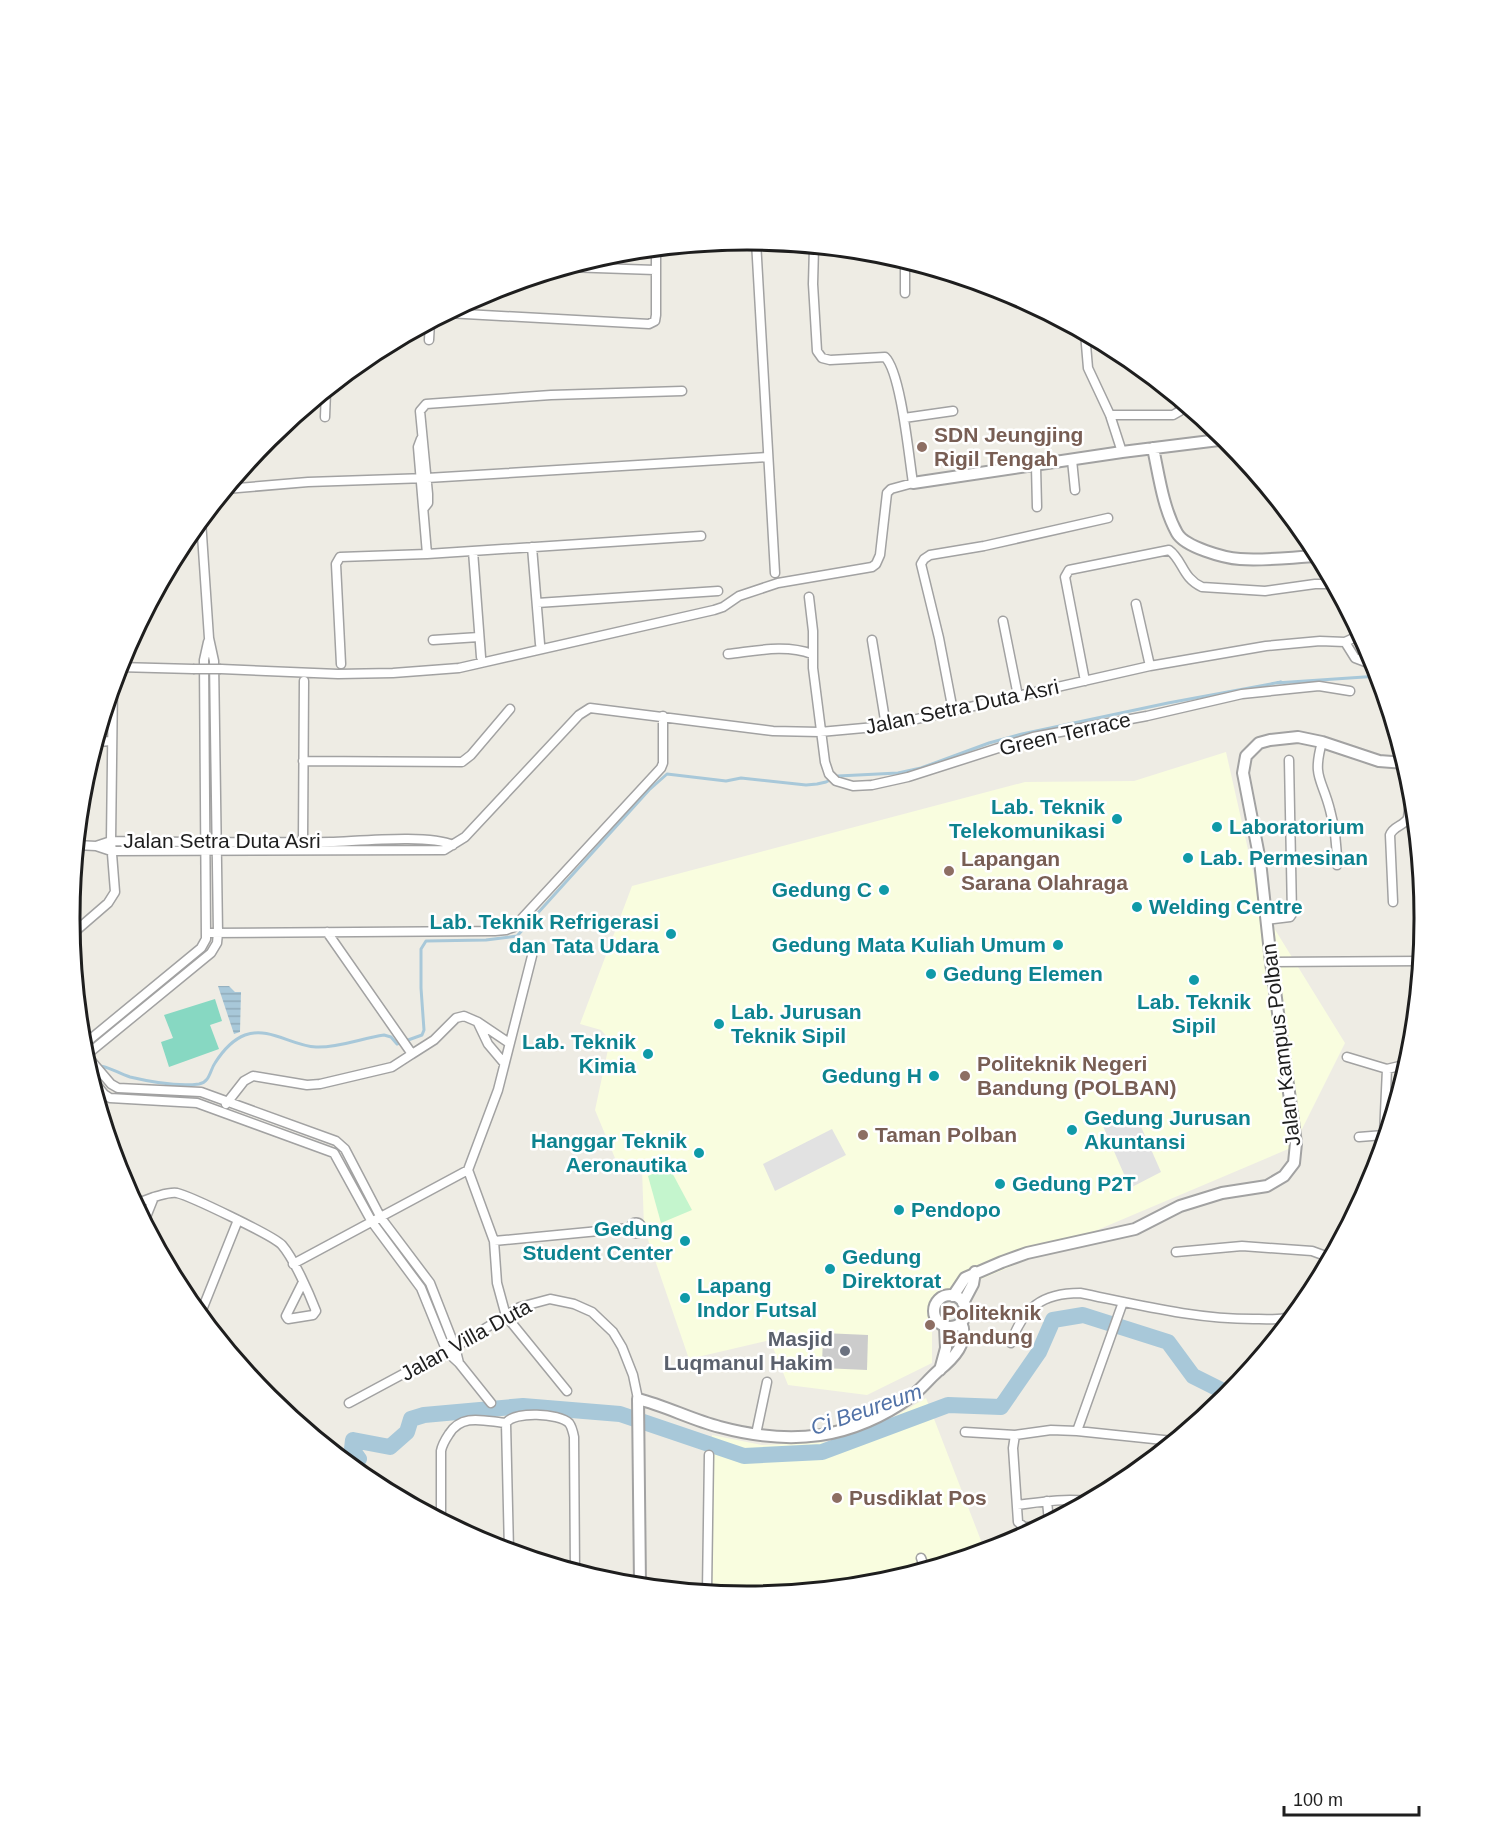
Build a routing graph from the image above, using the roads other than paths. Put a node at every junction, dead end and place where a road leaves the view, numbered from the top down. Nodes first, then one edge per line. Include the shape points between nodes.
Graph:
1 (757, 250) edge
2 (814, 254) edge
3 (656, 257) edge
4 (600, 267) edge
5 (904, 269) edge
6 (655, 270) junction
7 (905, 293) dead end
8 (463, 314) edge
9 (429, 331) edge
10 (429, 340) dead end
11 (1086, 343) edge
12 (682, 391) dead end
13 (326, 401) edge
14 (1180, 410) edge
15 (953, 411) dead end
16 (1110, 415) junction
17 (325, 417) dead end
18 (904, 418) junction
19 (1214, 441) edge
20 (1153, 448) junction
21 (1122, 452) junction
22 (768, 456) junction
23 (1072, 460) junction
24 (1036, 466) junction
25 (423, 478) junction
26 (913, 483) junction
27 (237, 488) edge
28 (1075, 490) dead end
29 (1037, 507) dead end
30 (1108, 518) dead end
31 (202, 533) edge
32 (701, 536) dead end
33 (532, 547) junction
34 (473, 551) junction
35 (427, 554) junction
36 (1308, 556) edge
37 (775, 573) dead end
38 (1325, 584) edge
39 (718, 591) dead end
40 (809, 597) dead end
41 (537, 603) junction
42 (1136, 604) dead end
43 (1003, 621) dead end
44 (479, 637) junction
45 (209, 638) junction
46 (433, 640) dead end
47 (872, 640) dead end
48 (1353, 640) edge
49 (1345, 642) junction
50 (540, 644) dead end
51 (728, 654) dead end
52 (812, 654) junction
53 (481, 657) dead end
54 (1363, 661) edge
55 (341, 664) dead end
56 (1150, 666) junction
57 (128, 667) edge
58 (304, 681) dead end
59 (1085, 681) junction
60 (204, 690) junction
61 (215, 691) junction
62 (1350, 691) dead end
63 (1018, 696) junction
64 (510, 709) dead end
65 (113, 711) edge
66 (953, 711) junction
67 (663, 716) junction
68 (886, 726) junction
69 (820, 732) junction
70 (112, 741) junction
71 (103, 742) edge
72 (1322, 742) junction
73 (1289, 760) dead end
74 (303, 761) junction
75 (1396, 762) edge
76 (1407, 820) edge
77 (303, 841) junction
78 (84, 845) edge
79 (111, 846) junction
80 (206, 846) junction
81 (216, 846) junction
82 (276, 846) junction
83 (328, 846) junction
84 (1337, 865) dead end
85 (1393, 902) dead end
86 (1266, 920) junction
87 (80, 927) edge
88 (327, 932) junction
89 (207, 933) junction
90 (218, 933) junction
91 (532, 956) dead end
92 (1413, 961) edge
93 (1271, 962) junction
94 (478, 1023) junction
95 (509, 1043) junction
96 (92, 1045) edge
97 (92, 1046) edge
98 (412, 1054) junction
99 (1347, 1057) dead end
100 (504, 1063) junction
101 (96, 1067) edge
102 (1398, 1067) edge
103 (1387, 1070) junction
104 (102, 1092) edge
105 (228, 1101) junction
106 (222, 1110) junction
107 (1386, 1110) edge
108 (1378, 1135) edge
109 (1359, 1137) dead end
110 (468, 1170) junction
111 (154, 1197) junction
112 (143, 1201) edge
113 (148, 1213) edge
114 (381, 1218) junction
115 (238, 1220) junction
116 (372, 1222) junction
117 (630, 1228) dead end
118 (494, 1241) junction
119 (1176, 1252) dead end
120 (1323, 1255) edge
121 (293, 1264) junction
122 (975, 1272) junction
123 (303, 1282) junction
124 (953, 1296) junction
125 (1123, 1302) junction
126 (963, 1303) junction
127 (204, 1306) edge
128 (506, 1316) junction
129 (1279, 1321) edge
130 (961, 1322) junction
131 (945, 1327) junction
132 (1011, 1343) dead end
133 (451, 1350) junction
134 (939, 1370) junction
135 (767, 1382) dead end
136 (567, 1391) dead end
137 (350, 1403) dead end
138 (491, 1403) dead end
139 (638, 1404) junction
140 (506, 1423) junction
141 (1077, 1431) junction
142 (965, 1432) dead end
143 (756, 1434) junction
144 (1014, 1435) junction
145 (1163, 1440) edge
146 (709, 1455) dead end
147 (1075, 1499) edge
148 (1047, 1501) junction
149 (1017, 1505) junction
150 (440, 1511) edge
151 (1048, 1514) edge
152 (1022, 1526) edge
153 (509, 1541) edge
154 (921, 1558) dead end
155 (923, 1562) edge
156 (575, 1563) edge
157 (640, 1577) edge
158 (707, 1584) edge

1 - 22 street
2 - 18 street via 817,351 830,360 885,357 892,367
3 - 6 street
4 - 6 street
5 - 7 street
6 - 8 street via 656,315 649,324
9 - 10 street
11 - 16 street via 1088,368
12 - 25 street via 426,404 420,411 425,446
13 - 17 street
14 - 16 street via 1173,415
15 - 18 street
16 - 21 street
18 - 26 street
19 - 20 street
20 - 21 street
20 - 36 street via 1167,512 1178,536 1209,552 1239,559
21 - 23 street
22 - 25 street
22 - 37 street
23 - 24 street
23 - 28 street
24 - 26 street
24 - 29 street
25 - 27 street
25 - 35 street
26 - 57 street, bridge via 887,493 880,555 870,568 778,583 739,596 714,610 459,668 338,674
30 - 66 street via 924,559 921,564
31 - 45 street
32 - 33 street
33 - 34 street
33 - 41 street
34 - 35 street
34 - 44 street
35 - 55 street via 337,560
38 - 59 street via 1266,591 1202,587 1185,575 1169,550 1069,570 1065,577
39 - 41 street
40 - 52 street
41 - 50 street
42 - 56 street
43 - 63 street
44 - 46 street
44 - 53 street
45 - 60 street
45 - 61 street
47 - 68 street
48 - 49 street, Jalan Setra Duta Asri
49 - 54 street via 1355,658
49 - 56 street, Jalan Setra Duta Asri via 1320,640 1266,646
51 - 52 street via 798,649
52 - 69 street
56 - 59 street, Jalan Setra Duta Asri
58 - 74 street
59 - 63 street, Jalan Setra Duta Asri
60 - 61 street
60 - 80 street
61 - 81 street
62 - 69 street, Green Terrace via 1319,686 1242,694 1033,738 872,785 854,786 836,781 829,774
63 - 66 street, Jalan Setra Duta Asri
64 - 74 street via 462,762
65 - 70 street
66 - 68 street, Jalan Setra Duta Asri
67 - 69 street, Jalan Setra Duta Asri via 773,731
67 - 83 street, Jalan Setra Duta Asri via 587,710 453,845 443,841
67 - 88 street via 661,768 514,927 495,931
68 - 69 street, Jalan Setra Duta Asri
70 - 71 street
70 - 79 street
72 - 75 street, Jalan Kampus Polban via 1379,761
72 - 84 street via 1317,773 1333,821
72 - 86 street, Jalan Kampus Polban via 1298,737 1270,740 1259,743 1246,756 1243,773 1260,861
73 - 86 street via 1292,914
74 - 77 street
76 - 85 street via 1390,835
77 - 82 street, Jalan Setra Duta Asri
77 - 83 street, Jalan Setra Duta Asri
78 - 79 street, Jalan Setra Duta Asri
79 - 80 street, Jalan Setra Duta Asri
79 - 87 street via 114,897
80 - 81 street, Jalan Setra Duta Asri
80 - 89 street
81 - 82 street, Jalan Setra Duta Asri
81 - 90 street
82 - 83 street, Jalan Setra Duta Asri
86 - 93 street, Jalan Kampus Polban
88 - 90 street
88 - 98 street
89 - 90 street
89 - 96 street via 201,948
90 - 97 street via 211,953
91 - 95 street
92 - 93 street
93 - 122 street, Jalan Kampus Polban via 1296,1143 1294,1163 1284,1176 1267,1186 1222,1193 1180,1206 1135,1229 1027,1253
94 - 95 street
94 - 98 street via 464,1016 456,1018 434,1040
94 - 100 street via 488,1044
95 - 100 street
98 - 105 street via 392,1067 320,1084 252,1076
99 - 103 street
100 - 110 street
101 - 105 street via 118,1088 201,1092
102 - 103 street
103 - 107 street
104 - 106 street via 110,1098 197,1103
105 - 106 street
105 - 114 street via 336,1141 345,1149
106 - 116 street via 334,1153
108 - 109 street
110 - 114 street
110 - 118 street
111 - 112 street
111 - 113 street
111 - 115 street via 179,1194
114 - 116 street
114 - 133 street via 430,1283
115 - 121 street via 277,1241
115 - 127 street
116 - 121 street
116 - 133 street via 421,1288
117 - 118 street
118 - 128 street via 497,1283
119 - 120 street via 1242,1246
121 - 123 street
122 - 124 street, Jalan Kampus Polban
122 - 126 street
123 - 123 street via 316,1313 288,1319 286,1316
124 - 126 street
124 - 131 street via 942,1298 934,1309 938,1322
125 - 129 street via 1230,1320
125 - 132 street via 1080,1293 1047,1298 1026,1313
125 - 141 street
126 - 130 street
128 - 133 street, Jalan Villa Duta
128 - 136 street
128 - 139 street, Jalan Villa Duta via 520,1306 550,1299 592,1312 622,1347 633,1375
130 - 131 street
130 - 134 street via 965,1336 961,1346
131 - 134 street via 946,1348
133 - 137 street, Jalan Villa Duta
133 - 138 street
134 - 143 street via 912,1395 850,1429 802,1438
135 - 143 street
139 - 143 street
139 - 157 street
140 - 150 street via 469,1419 453,1426 442,1444
140 - 153 street
140 - 156 street via 514,1416 544,1416 571,1425
141 - 144 street
141 - 145 street
142 - 144 street
144 - 149 street
146 - 158 street
147 - 148 street
148 - 149 street
148 - 151 street
149 - 152 street
154 - 155 street

